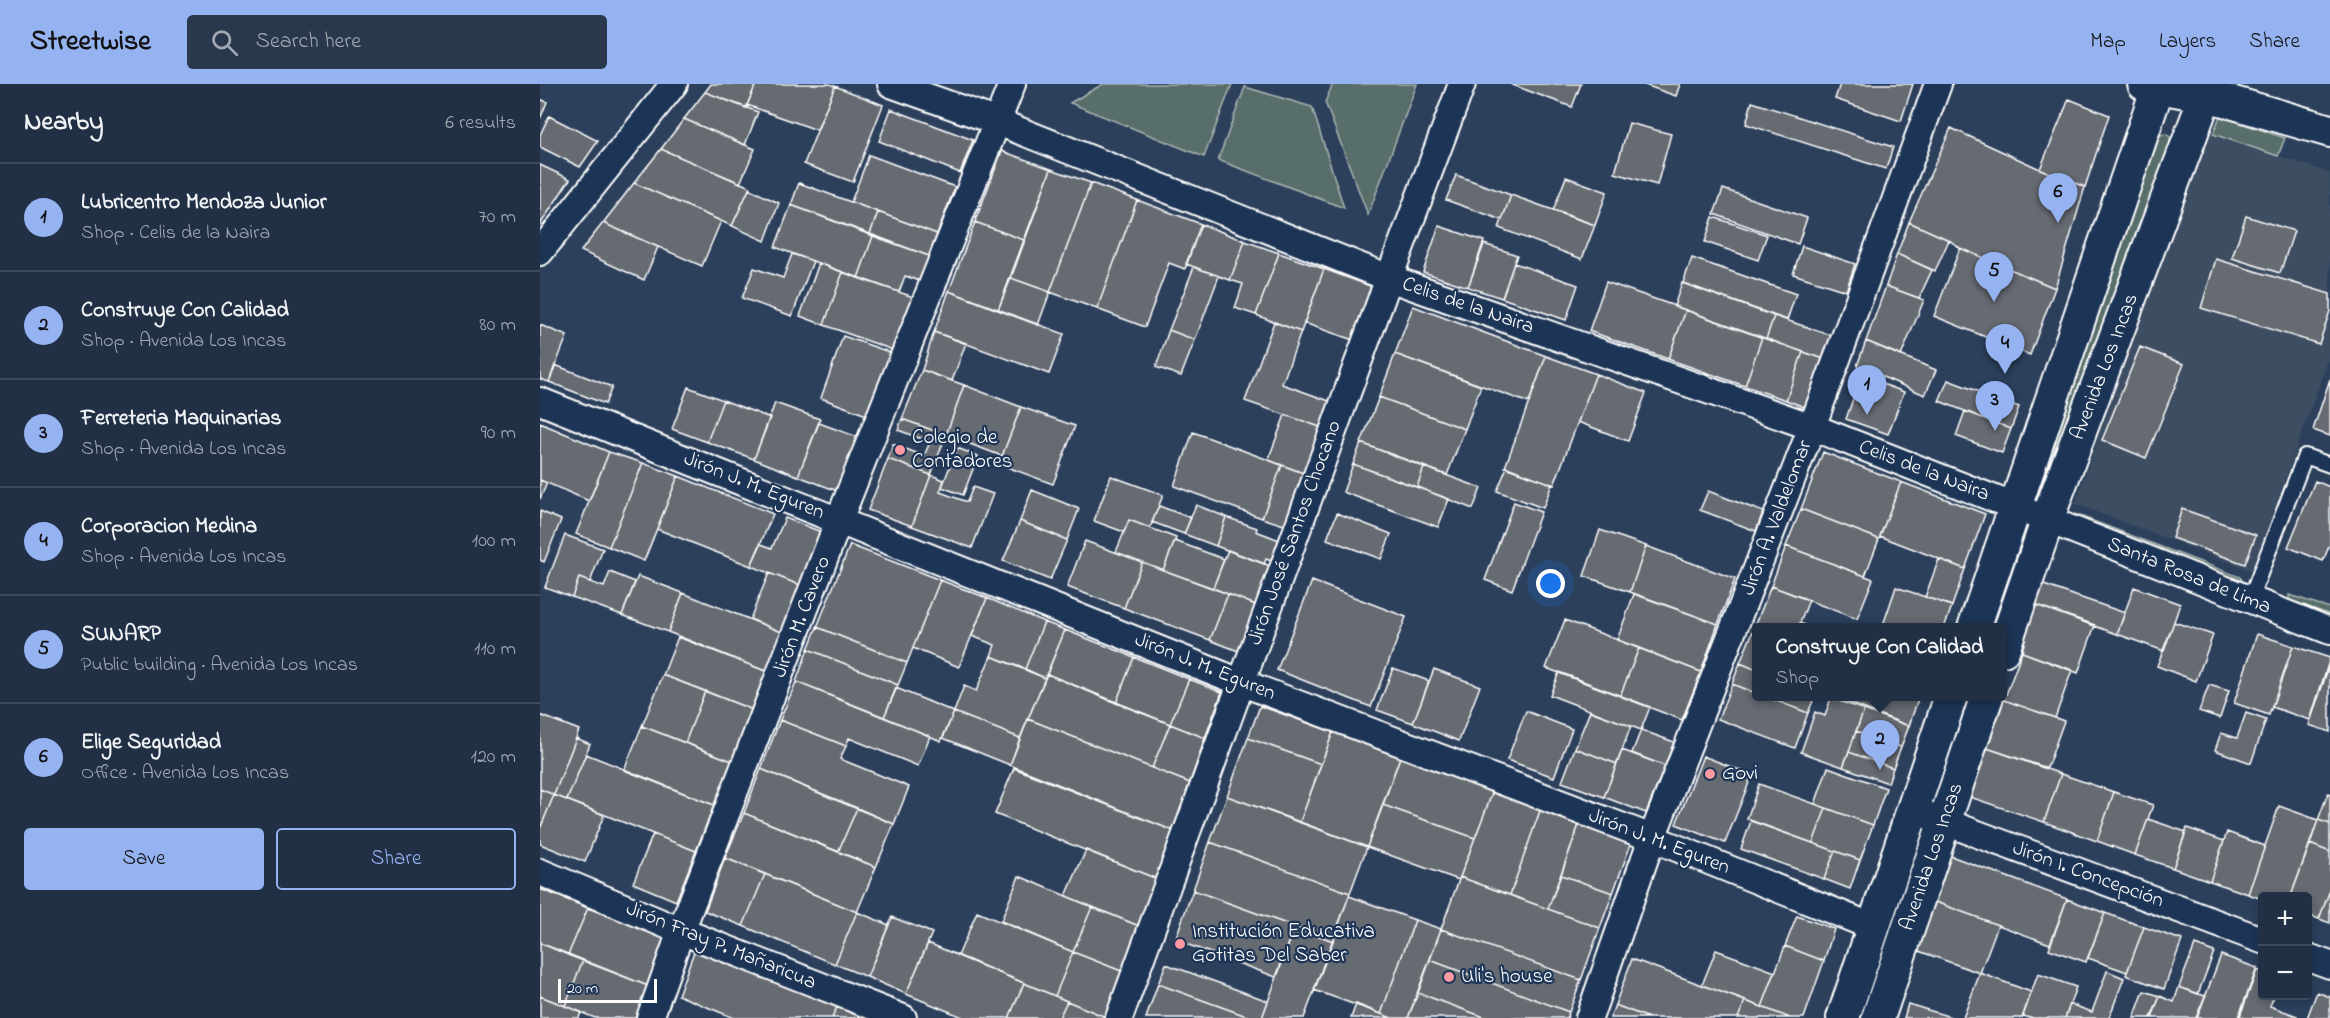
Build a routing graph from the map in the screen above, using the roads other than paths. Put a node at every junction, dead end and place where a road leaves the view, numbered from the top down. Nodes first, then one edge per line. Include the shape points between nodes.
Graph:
1 (674, 84) edge
2 (891, 84) edge
3 (1012, 84) edge
4 (1462, 84) edge
5 (1938, 84) edge
6 (2154, 86) edge
7 (2208, 90) edge
8 (998, 122) junction
9 (2330, 131) edge
10 (540, 252) edge
11 (1389, 278) junction
12 (540, 400) edge
13 (1812, 427) junction
14 (2330, 465) edge
15 (2015, 507) junction
16 (839, 520) junction
17 (2048, 520) junction
18 (2250, 600) junction
19 (1975, 623) edge
20 (2330, 631) edge
21 (2007, 638) edge
22 (1240, 682) junction
23 (1949, 701) edge
24 (1985, 701) edge
25 (1913, 810) junction
26 (1945, 822) junction
27 (1652, 838) junction
28 (540, 872) edge
29 (1873, 927) junction
30 (681, 931) junction
31 (2258, 939) edge
32 (2312, 959) edge
33 (2330, 965) edge
34 (650, 1018) edge
35 (903, 1018) edge
36 (1119, 1018) edge
37 (1589, 1018) edge
38 (1843, 1018) edge
39 (1878, 1018) edge

1 - 10 street
2 - 8 street, Celis de la Naira
3 - 8 street, Jirón M. Cavero
4 - 11 street, Jirón José Santos Chocano
5 - 13 street, Jirón A. Valdelomar
6 - 7 street
6 - 15 street, Avenida Los Incas
7 - 9 street
7 - 17 street, Avenida Los Incas
8 - 11 street, Celis de la Naira
8 - 16 street, Jirón M. Cavero
11 - 13 street, Celis de la Naira
11 - 22 street, Jirón José Santos Chocano
12 - 16 street, Jirón J. M. Eguren
13 - 15 street, Celis de la Naira
13 - 27 street, Jirón A. Valdelomar
14 - 18 lane via 2305,456
15 - 17 street, Celis de la Naira
15 - 19 street, Avenida Los Incas
16 - 22 street, Jirón J. M. Eguren
16 - 30 street, Jirón M. Cavero
17 - 18 street, Santa Rosa de Lima
17 - 21 street, Avenida Los Incas
18 - 20 street, Santa Rosa de Lima
22 - 27 street, Jirón J. M. Eguren
22 - 36 street, Jirón José Santos Chocano
23 - 25 street, Avenida Los Incas
24 - 26 street, Avenida Los Incas
25 - 26 street, Jirón I. Concepción
25 - 29 street, Avenida Los Incas
26 - 31 street, Jirón I. Concepción
26 - 39 street, Avenida Los Incas
27 - 29 street, Jirón J. M. Eguren
27 - 37 street, Jirón A. Valdelomar
28 - 30 street, Jirón Fray P. Mañaricua
29 - 38 street, Avenida Los Incas
30 - 34 street, Jirón M. Cavero
30 - 35 street, Jirón Fray P. Mañaricua
32 - 33 street

